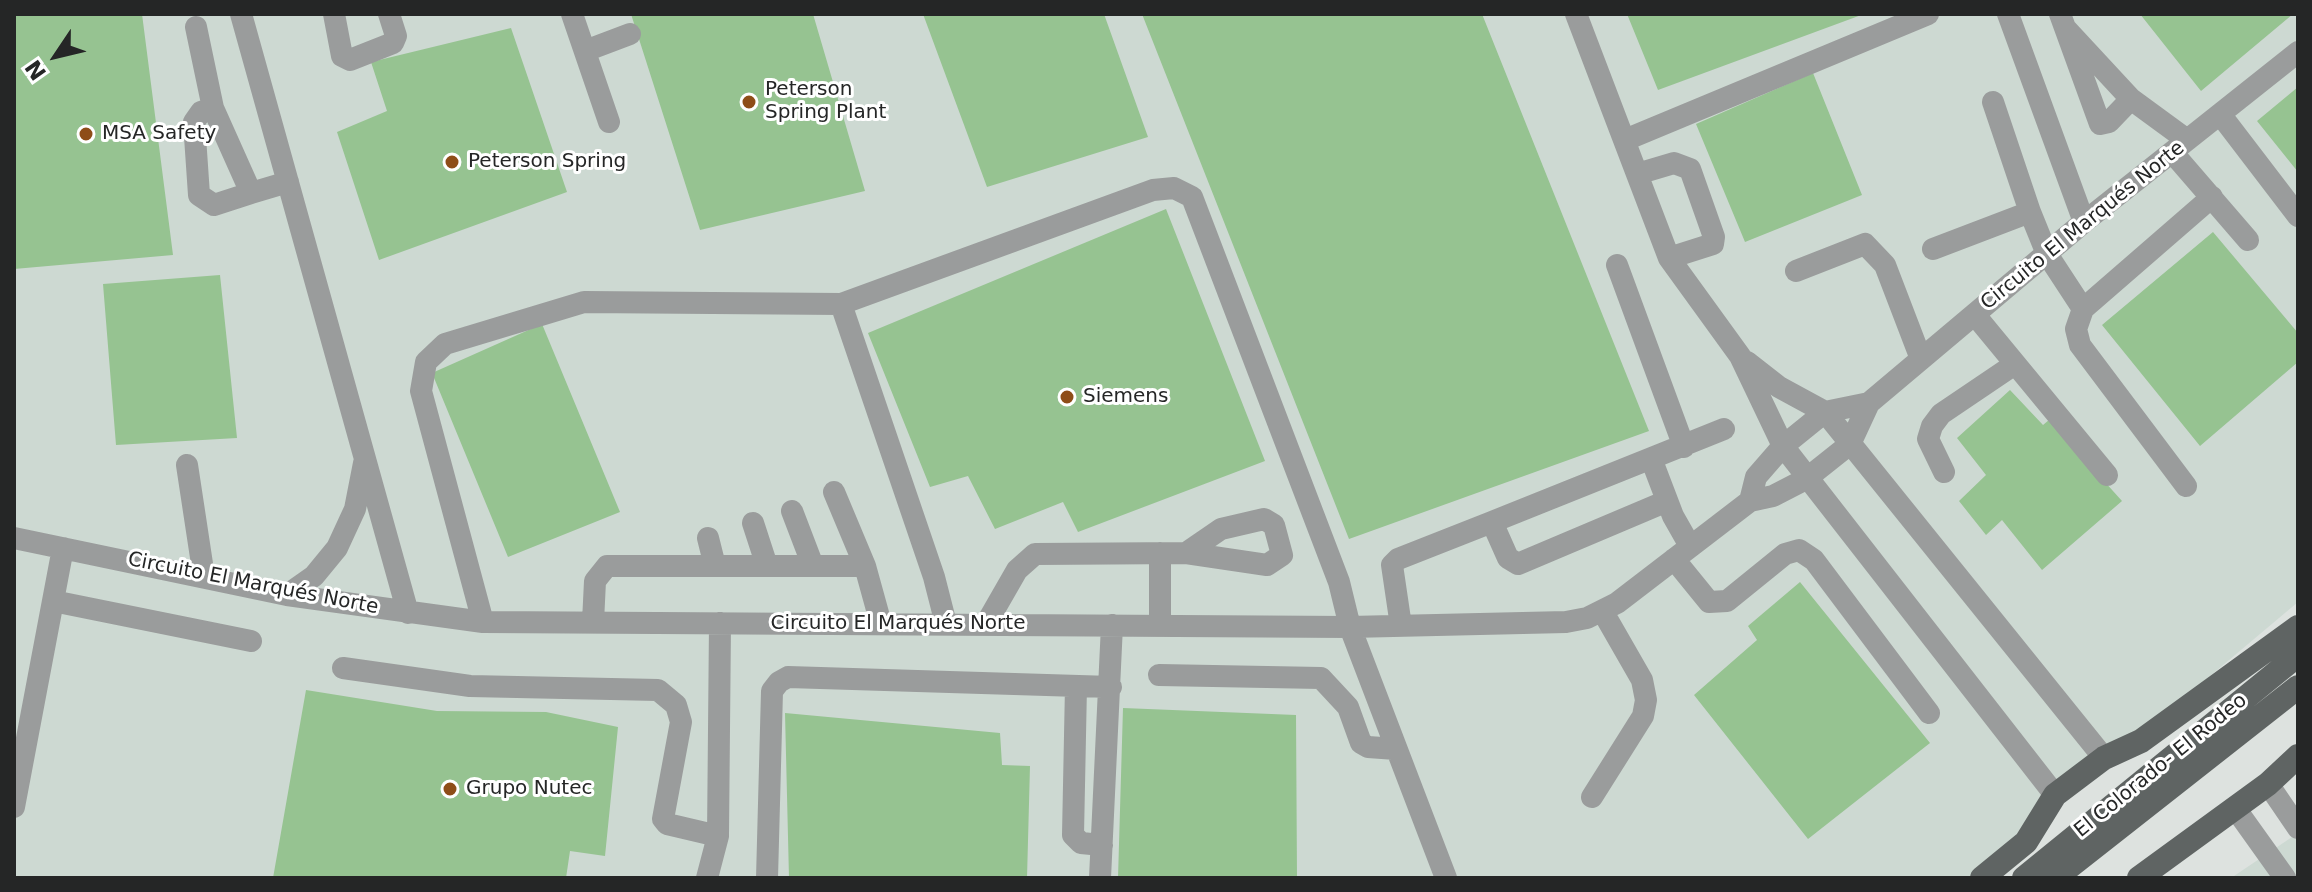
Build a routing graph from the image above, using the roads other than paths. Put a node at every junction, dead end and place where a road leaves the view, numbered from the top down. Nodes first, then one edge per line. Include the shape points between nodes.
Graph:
1 (241, 14) edge
2 (334, 14) edge
3 (389, 14) edge
4 (572, 14) edge
5 (1576, 14) edge
6 (1928, 14) edge
7 (2008, 14) edge
8 (2063, 22) edge
9 (196, 27) dead end
10 (630, 34) dead end
11 (585, 51) junction
12 (2298, 52) edge
13 (2131, 99) junction
14 (1993, 102) dead end
15 (213, 108) junction
16 (2220, 114) junction
17 (609, 122) dead end
18 (1625, 140) junction
19 (2180, 146) junction
20 (1637, 174) junction
21 (288, 182) junction
22 (251, 193) junction
23 (2212, 197) junction
24 (2030, 212) junction
25 (2298, 216) edge
26 (2084, 222) junction
27 (2248, 240) dead end
28 (1933, 249) dead end
29 (2047, 254) junction
30 (1669, 258) junction
31 (1617, 265) dead end
32 (1796, 271) dead end
33 (841, 304) junction
34 (2083, 309) junction
35 (1975, 315) junction
36 (1740, 356) junction
37 (1921, 359) junction
38 (2015, 364) junction
39 (1869, 403) junction
40 (1825, 412) junction
41 (1724, 429) dead end
42 (1850, 444) junction
43 (1783, 446) junction
44 (1684, 447) junction
45 (365, 458) junction
46 (1652, 461) junction
47 (187, 465) dead end
48 (1944, 472) dead end
49 (2107, 475) dead end
50 (1806, 479) junction
51 (2186, 486) dead end
52 (834, 492) dead end
53 (1667, 501) junction
54 (1750, 501) junction
55 (792, 511) dead end
56 (1492, 522) junction
57 (753, 523) dead end
58 (14, 538) edge
59 (708, 538) dead end
60 (63, 548) junction
61 (1160, 553) junction
62 (1186, 553) dead end
63 (1682, 553) junction
64 (715, 566) junction
65 (767, 566) junction
66 (813, 566) junction
67 (865, 566) junction
68 (204, 577) junction
69 (287, 595) junction
70 (53, 601) junction
71 (1603, 612) junction
72 (408, 613) junction
73 (483, 622) junction
74 (593, 622) junction
75 (720, 623) junction
76 (881, 624) junction
77 (946, 624) junction
78 (986, 624) junction
79 (1112, 625) junction
80 (1160, 626) junction
81 (1401, 626) junction
82 (1350, 627) junction
83 (2298, 627) edge
84 (251, 641) dead end
85 (2298, 655) edge
86 (343, 668) dead end
87 (1159, 675) dead end
88 (1076, 686) junction
89 (1111, 687) junction
90 (2298, 687) edge
91 (1929, 713) dead end
92 (1396, 749) junction
93 (2298, 756) edge
94 (2104, 758) junction
95 (2268, 784) junction
96 (2055, 795) junction
97 (1592, 797) dead end
98 (14, 807) edge
99 (2235, 808) junction
100 (2298, 828) edge
101 (718, 836) junction
102 (1102, 845) junction
103 (707, 878) edge
104 (767, 878) edge
105 (1100, 878) edge
106 (1446, 878) edge
107 (1982, 878) edge
108 (2024, 878) edge
109 (2055, 878) edge
110 (2139, 878) edge
111 (2285, 878) edge

1 - 21 street
2 - 3 street via 342,56 350,60 393,43
4 - 11 street
5 - 18 street
6 - 18 street
7 - 26 street
8 - 13 street
8 - 13 street via 2100,124 2109,122
9 - 15 street
10 - 11 street
11 - 17 street
12 - 16 street, Circuito El Marqués Norte
13 - 19 street
14 - 24 street
15 - 22 street
15 - 22 street via 194,122 199,195 214,205
16 - 19 street, Circuito El Marqués Norte
16 - 25 street
18 - 20 street
19 - 23 street
19 - 26 street, Circuito El Marqués Norte
20 - 30 street
20 - 30 street via 1674,163 1690,169 1713,244
21 - 22 street
21 - 45 street
23 - 27 street
23 - 34 street
24 - 28 street
24 - 29 street
26 - 29 street, Circuito El Marqués Norte
29 - 34 street
29 - 35 street, Circuito El Marqués Norte
30 - 36 street
31 - 44 street
32 - 37 street via 1865,244 1885,265
33 - 73 street via 584,302 445,344 426,362 421,391
33 - 77 street
33 - 82 street via 1153,190 1174,188 1192,197 1339,582
34 - 51 street via 2076,329 2080,345
35 - 37 street, Circuito El Marqués Norte
35 - 38 street
36 - 40 street via 1779,387
36 - 43 street
37 - 39 street, Circuito El Marqués Norte
38 - 48 street via 1941,414 1932,426 1928,439
38 - 49 street
39 - 40 street, Circuito El Marqués Norte
39 - 42 street, Circuito El Marqués Norte
40 - 42 street
40 - 43 street, Circuito El Marqués Norte
41 - 44 street
42 - 50 street, Circuito El Marqués Norte
42 - 94 street
43 - 50 street
43 - 54 street, Circuito El Marqués Norte via 1756,477
44 - 46 street
45 - 69 street via 355,509 337,548 314,576
45 - 72 street
46 - 53 street
46 - 56 street
47 - 68 street
50 - 54 street, Circuito El Marqués Norte
50 - 96 street
52 - 67 street
53 - 56 street via 1518,564 1508,558
53 - 63 street
54 - 63 street, Circuito El Marqués Norte
55 - 66 street
56 - 81 street via 1392,565
57 - 65 street
58 - 60 street, Circuito El Marqués Norte
59 - 64 street
60 - 68 street, Circuito El Marqués Norte
60 - 70 street
61 - 62 street
61 - 78 street via 1035,554 1017,570
61 - 80 street
63 - 71 street, Circuito El Marqués Norte
63 - 91 street via 1709,602 1727,601 1785,554 1799,550 1814,560
64 - 65 street
64 - 74 street via 607,566 595,581
65 - 66 street
66 - 67 street
67 - 76 street
68 - 69 street, Circuito El Marqués Norte
69 - 72 street, Circuito El Marqués Norte
70 - 84 street
70 - 98 street
71 - 81 street, Circuito El Marqués Norte via 1566,622
71 - 97 street via 1642,680 1646,700 1643,716
72 - 73 street, Circuito El Marqués Norte
73 - 74 street, Circuito El Marqués Norte
74 - 75 street, Circuito El Marqués Norte
75 - 76 street, Circuito El Marqués Norte
75 - 101 street
76 - 77 street, Circuito El Marqués Norte
77 - 78 street, Circuito El Marqués Norte
78 - 79 street, Circuito El Marqués Norte
79 - 80 street, Circuito El Marqués Norte
79 - 89 street
80 - 82 street, Circuito El Marqués Norte
81 - 82 street, Circuito El Marqués Norte
82 - 92 street
83 - 94 main road via 2141,741
85 - 108 main road, El Colorado- El Rodeo
86 - 101 street via 470,686 658,690 676,705 681,722 663,819
87 - 92 street via 1321,678 1348,707 1361,743
88 - 89 street
88 - 102 street via 1073,835 1081,843
88 - 104 street via 788,677 779,682 772,691
89 - 102 street
90 - 109 main road, El Colorado- El Rodeo
92 - 106 street
93 - 95 main road
94 - 96 main road
95 - 99 main road
95 - 100 street
96 - 107 main road via 2026,842
99 - 110 main road
99 - 111 street
101 - 103 street
102 - 105 street

